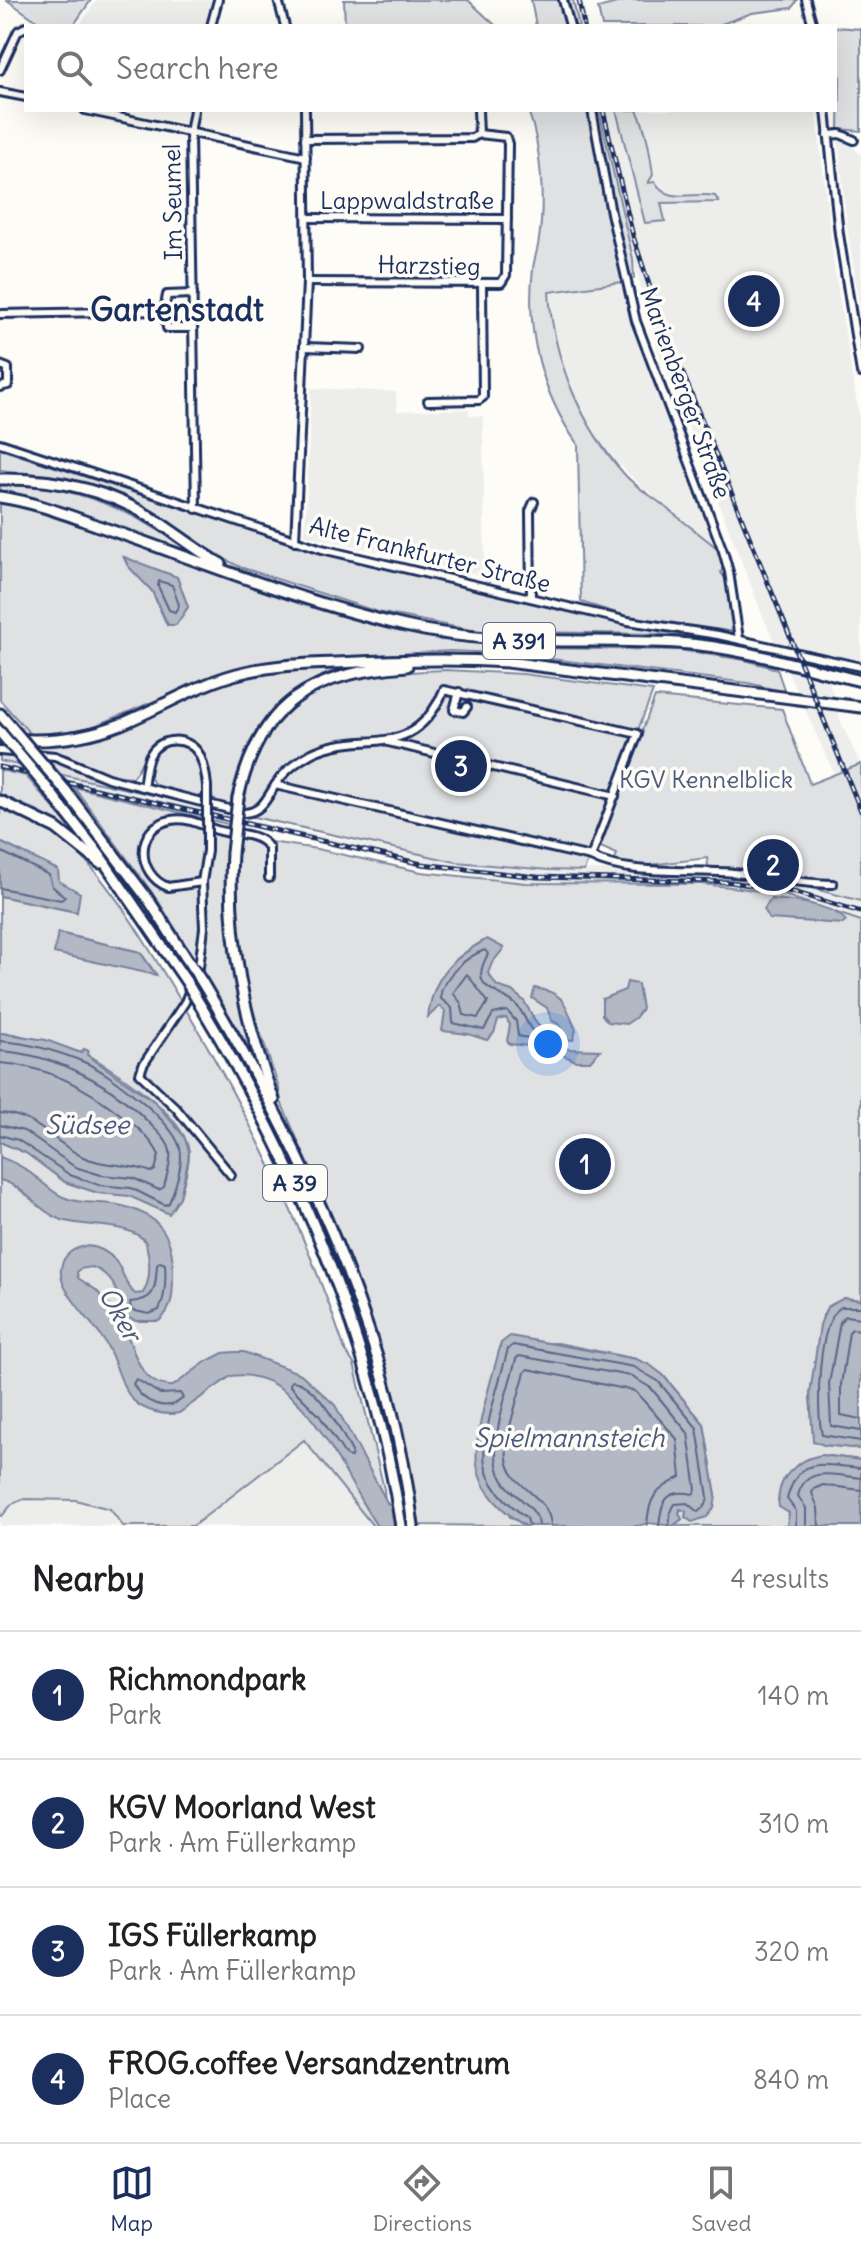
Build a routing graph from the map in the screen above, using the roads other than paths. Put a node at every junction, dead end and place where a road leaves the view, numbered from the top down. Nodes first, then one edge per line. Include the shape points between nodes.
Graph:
1 (278, 0) edge
2 (563, 0) edge
3 (806, 1) edge
4 (217, 4) edge
5 (212, 24) edge
6 (284, 24) edge
7 (569, 24) edge
8 (812, 24) edge
9 (24, 28) edge
10 (0, 70) edge
11 (0, 92) edge
12 (24, 97) edge
13 (106, 112) edge
14 (194, 112) edge
15 (305, 112) edge
16 (478, 112) edge
17 (592, 112) edge
18 (826, 112) edge
19 (190, 133) junction
20 (479, 134) junction
21 (828, 135) junction
22 (305, 139) junction
23 (854, 140) dead end
24 (306, 157) junction
25 (307, 218) junction
26 (507, 219) junction
27 (307, 282) junction
28 (482, 285) junction
29 (193, 294) junction
30 (164, 311) junction
31 (0, 314) edge
32 (193, 328) junction
33 (305, 347) junction
34 (361, 349) dead end
35 (0, 365) edge
36 (861, 373) edge
37 (0, 387) edge
38 (428, 401) dead end
39 (0, 443) edge
40 (0, 476) edge
41 (0, 497) edge
42 (534, 502) dead end
43 (196, 509) junction
44 (295, 541) junction
45 (249, 578) junction
46 (531, 598) junction
47 (739, 639) junction
48 (491, 661) junction
49 (861, 667) edge
50 (861, 681) edge
51 (459, 692) junction
52 (467, 707) dead end
53 (861, 707) edge
54 (0, 714) edge
55 (0, 735) edge
56 (384, 741) junction
57 (0, 751) edge
58 (275, 785) junction
59 (143, 787) junction
60 (615, 796) junction
61 (0, 801) edge
62 (591, 857) junction
63 (112, 873) junction
64 (269, 878) dead end
65 (202, 882) junction
66 (833, 884) dead end
67 (286, 1133) junction
68 (231, 1175) dead end
69 (401, 1526) edge
70 (413, 1526) edge

1 - 6 street
2 - 7 street
3 - 8 street
4 - 5 street
9 - 10 street
11 - 12 street
13 - 19 street
14 - 19 street, Im Seumel
15 - 22 street
16 - 20 street
17 - 47 street, Marienberger Straße via 636,321 723,551
18 - 21 street
19 - 24 street
19 - 29 street, Im Seumel
20 - 22 street
20 - 26 street, Harzstieg via 508,140
21 - 23 street
21 - 36 street
22 - 24 street
24 - 25 street
25 - 26 street, Lappwaldstraße
25 - 27 street
26 - 28 street, Harzstieg via 505,279
27 - 28 street, Harzstieg
27 - 33 street
28 - 38 street via 483,397
29 - 30 street, Im Seumel via 167,295
29 - 32 street, Im Seumel
30 - 31 street
30 - 32 street via 167,328
32 - 43 street, Im Seumel
33 - 34 street
33 - 44 street
35 - 37 street via 8,368 9,380
39 - 43 street, Alte Frankfurter Straße
40 - 45 highway, A 391 via 15,474 116,500
41 - 45 highway
42 - 46 street
43 - 44 street, Alte Frankfurter Straße
44 - 46 street, Alte Frankfurter Straße
45 - 50 highway, A 391 via 346,610 441,633 525,642 681,643
46 - 47 street, Alte Frankfurter Straße
47 - 49 street, Alte Frankfurter Straße
48 - 53 highway, A 391
48 - 55 highway, A 391 via 279,666 217,680 91,733 44,740
48 - 67 highway, bridge via 356,671 309,689 282,709 246,766 238,798 230,905 250,1029
51 - 52 street via 454,710
51 - 56 street via 444,690 424,722
51 - 60 street via 638,734
54 - 67 highway, A 39, bridge via 150,902 202,982
55 - 63 highway, A 39, bridge
56 - 58 street via 312,753
56 - 60 street
57 - 59 street via 44,753
58 - 59 street via 252,813
58 - 62 street
59 - 65 street, bridge via 150,755 161,744 176,740 197,751 209,811
60 - 62 street
61 - 63 highway via 56,828
62 - 66 street via 616,867
63 - 69 highway, A 39, bridge via 186,981 294,1181 370,1379
64 - 65 street via 269,848 256,838 184,819 156,827 143,852 150,875 168,887
65 - 68 street via 199,967 185,1002 140,1074
67 - 70 highway, A 39 via 344,1263 385,1387

